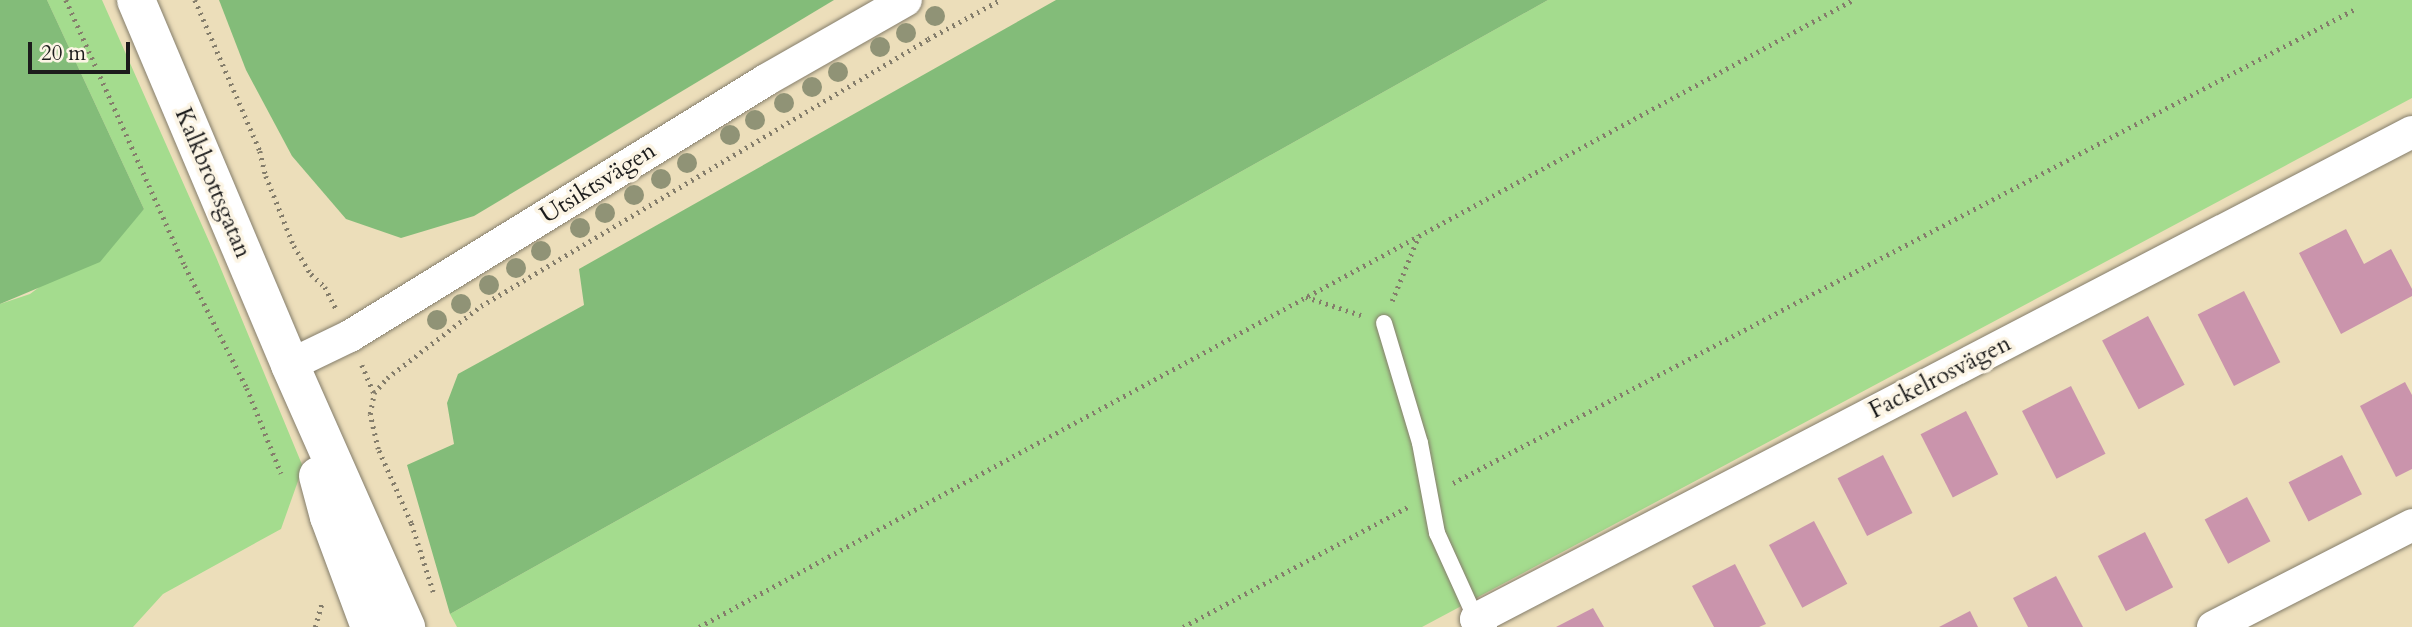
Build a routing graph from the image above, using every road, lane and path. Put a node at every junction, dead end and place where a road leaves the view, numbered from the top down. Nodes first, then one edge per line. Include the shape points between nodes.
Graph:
1 (66, 0) edge
2 (136, 0) edge
3 (195, 0) edge
4 (906, 0) edge
5 (1000, 0) edge
6 (1853, 0) edge
7 (2356, 9) dead end
8 (2412, 132) edge
9 (1419, 235) junction
10 (1305, 297) junction
11 (1384, 323) junction
12 (350, 336) junction
13 (290, 365) junction
14 (374, 393) junction
15 (282, 476) dead end
16 (1430, 495) junction
17 (2412, 525) edge
18 (433, 595) dead end
19 (330, 606) dead end
20 (1478, 623) edge
21 (315, 627) edge
22 (370, 627) edge
23 (406, 627) edge
24 (699, 627) edge
25 (1184, 627) edge
26 (2213, 627) edge

1 - 15 path via 185,266 247,388
2 - 13 street, Kalkbrottsgatan
3 - 12 path via 260,151 294,246 325,287
4 - 12 street, Utsiktsvägen via 766,80
5 - 14 path via 481,306
6 - 9 path
7 - 16 path
8 - 20 street, Fackelrosvägen
9 - 10 path
9 - 11 path
10 - 11 path
10 - 24 path
11 - 16 lane via 1420,443
12 - 13 street, Utsiktsvägen
12 - 14 path
13 - 22 street, Kalkbrottsgatan via 329,517
13 - 23 street, Kalkbrottsgatan
14 - 18 path via 370,414 378,449 411,523
16 - 20 lane via 1437,533
16 - 25 path
17 - 26 street
19 - 21 path via 325,596

